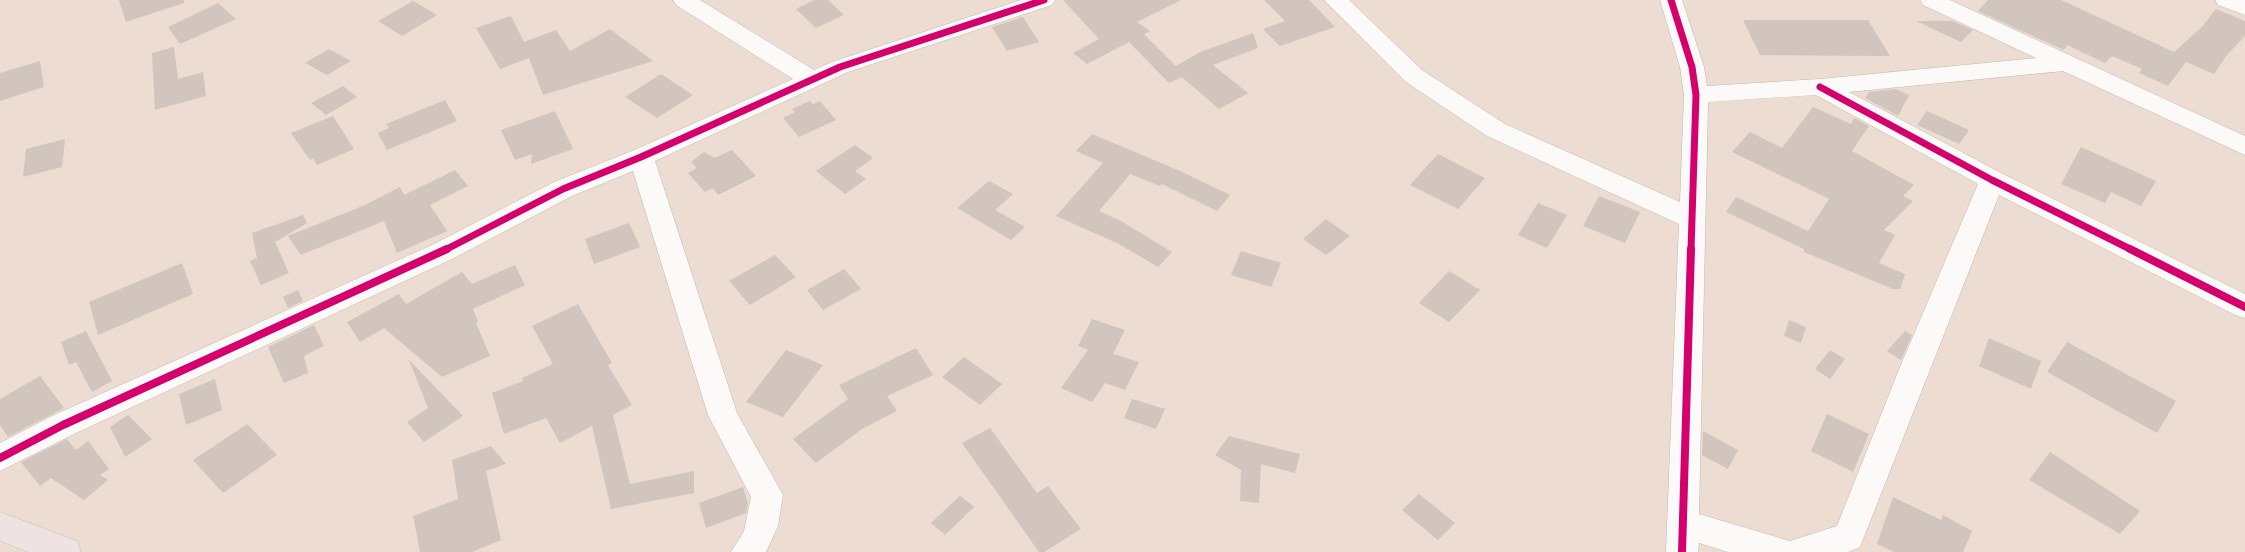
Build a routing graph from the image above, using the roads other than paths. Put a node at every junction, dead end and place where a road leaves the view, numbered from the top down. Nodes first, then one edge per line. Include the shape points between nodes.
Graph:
1 (684, 0) edge
2 (1044, 0) edge
3 (1335, 0) edge
4 (1671, 0) edge
5 (1931, 0) edge
6 (2226, 0) edge
7 (2245, 8) edge
8 (2066, 62) junction
9 (813, 80) junction
10 (1820, 87) junction
11 (1696, 95) junction
12 (2245, 146) edge
13 (641, 158) junction
14 (1992, 180) junction
15 (1692, 219) junction
16 (2245, 307) edge
17 (0, 458) edge
18 (0, 526) edge
19 (1682, 538) edge
20 (65, 552) edge
21 (748, 552) edge
22 (1779, 552) edge
23 (1801, 552) edge

1 - 9 street
2 - 9 street via 840,68
3 - 15 street via 1414,76 1496,130
4 - 11 street via 1692,67
5 - 8 street
6 - 7 street
8 - 10 street
8 - 12 street
9 - 13 street
10 - 11 street
10 - 14 street
11 - 15 street
13 - 17 street via 563,189 442,252 63,425
13 - 21 street via 724,415 767,496 756,544
14 - 16 street
14 - 23 street via 1849,537
15 - 19 street
18 - 20 main road
19 - 22 street

